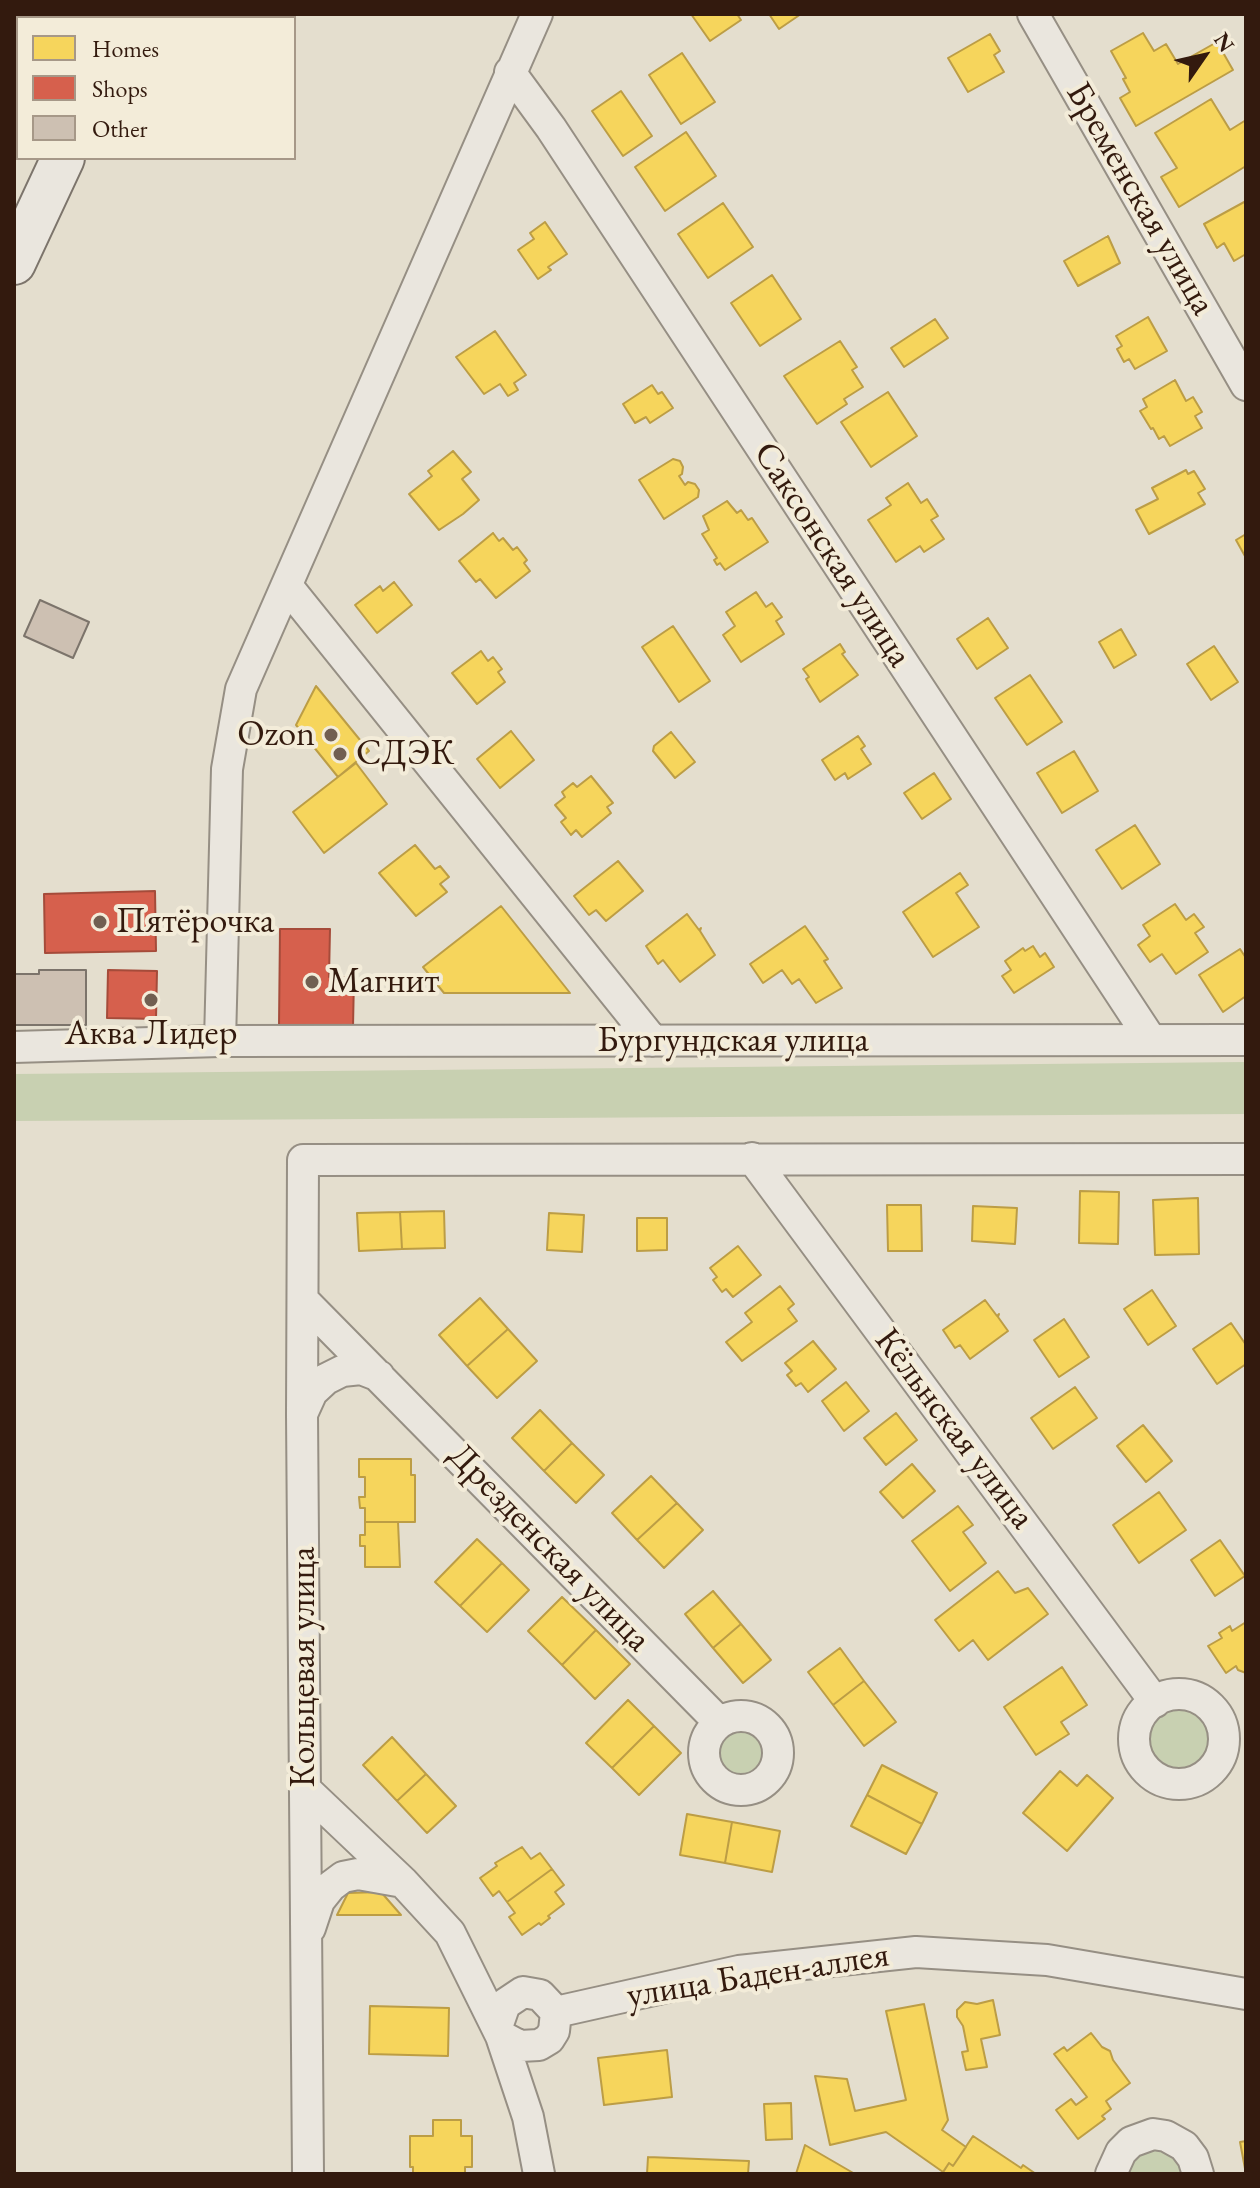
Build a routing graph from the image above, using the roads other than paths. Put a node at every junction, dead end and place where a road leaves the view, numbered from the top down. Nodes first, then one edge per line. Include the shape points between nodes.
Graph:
1 (537, 14) edge
2 (1033, 14) edge
3 (510, 72) junction
4 (62, 160) edge
5 (14, 263) edge
6 (1246, 385) edge
7 (287, 586) junction
8 (1151, 1040) junction
9 (1246, 1040) edge
10 (220, 1041) junction
11 (653, 1041) junction
12 (14, 1047) edge
13 (752, 1158) junction
14 (1246, 1159) edge
15 (303, 1300) junction
16 (379, 1376) junction
17 (302, 1414) junction
18 (1155, 1702) dead end
19 (718, 1721) dead end
20 (305, 1789) junction
21 (403, 1882) junction
22 (307, 1938) junction
23 (1246, 1994) edge
24 (499, 2031) junction
25 (308, 2174) edge
26 (539, 2174) edge
27 (1111, 2174) edge
28 (1198, 2174) edge

1 - 3 street
2 - 6 street, Бременская улица
3 - 7 street
3 - 8 street, Саксонская улица
4 - 5 street
7 - 10 street via 241,689 227,769
7 - 11 street
8 - 9 street, Бургундская улица
8 - 11 street, Бургундская улица
10 - 11 street, Бургундская улица
10 - 12 street, Бургундская улица
13 - 14 street
13 - 15 street, Кольцевая улица via 303,1160
13 - 18 street, Кёльнская улица
15 - 16 street, Дрезденская улица
15 - 17 street, Кольцевая улица
16 - 17 street via 361,1369 342,1371 312,1392
16 - 19 street, Дрезденская улица
17 - 20 street, Кольцевая улица
20 - 21 street
20 - 22 street, Кольцевая улица
21 - 22 street via 358,1874 343,1877 319,1901
21 - 24 street via 450,1933
22 - 25 street, Кольцевая улица
23 - 24 street, улица Баден-аллея via 1047,1960 916,1952 739,1971 556,2012 554,2031 539,2045 520,2046
24 - 26 street via 528,2117
27 - 28 street via 1131,2142 1153,2134 1184,2146

